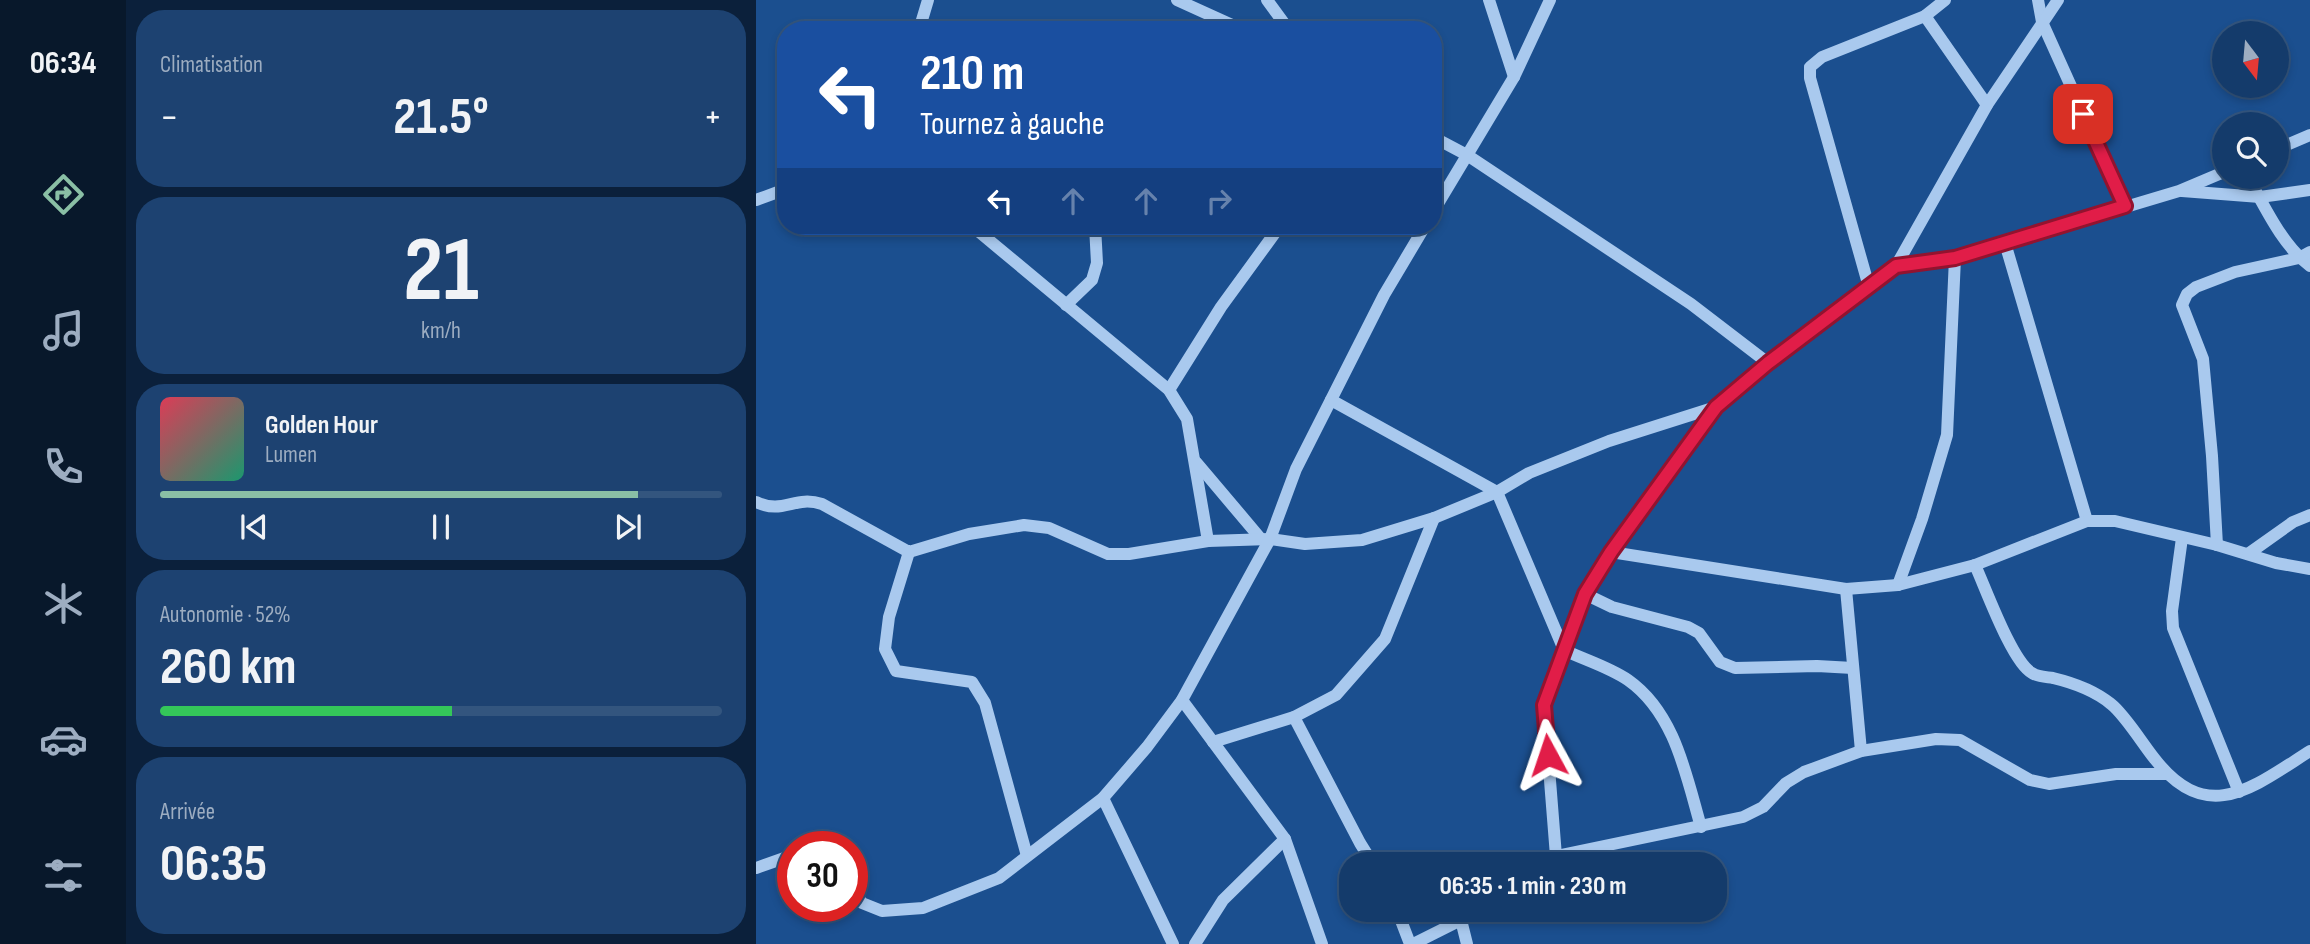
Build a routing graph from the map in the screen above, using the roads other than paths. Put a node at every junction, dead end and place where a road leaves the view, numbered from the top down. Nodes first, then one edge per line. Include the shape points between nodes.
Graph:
1 (928, 0) edge
2 (1177, 0) edge
3 (1267, 0) edge
4 (1489, 0) edge
5 (1550, 0) edge
6 (1945, 0) edge
7 (2038, 0) edge
8 (2058, 0) edge
9 (1925, 16) junction
10 (922, 21) edge
11 (1223, 21) edge
12 (1282, 21) edge
13 (2042, 22) junction
14 (1514, 77) junction
15 (1987, 105) junction
16 (2310, 135) edge
17 (1442, 142) edge
18 (2289, 144) edge
19 (1468, 155) junction
20 (2212, 177) edge
21 (2255, 189) edge
22 (2310, 190) edge
23 (2179, 191) junction
24 (777, 192) edge
25 (1442, 197) edge
26 (2260, 197) junction
27 (756, 200) edge
28 (2125, 206) junction
29 (983, 235) edge
30 (1095, 235) edge
31 (1273, 235) edge
32 (1420, 235) edge
33 (2005, 243) junction
34 (1955, 258) junction
35 (2306, 259) edge
36 (1896, 266) junction
37 (1869, 287) junction
38 (1066, 305) junction
39 (1768, 363) junction
40 (1169, 390) junction
41 (1331, 400) junction
42 (1716, 407) junction
43 (1194, 460) junction
44 (1497, 492) junction
45 (756, 502) edge
46 (2310, 515) edge
47 (1434, 519) junction
48 (2087, 521) junction
49 (2182, 538) junction
50 (1266, 539) junction
51 (1208, 541) junction
52 (2217, 545) junction
53 (909, 552) junction
54 (1611, 552) junction
55 (2248, 554) junction
56 (1975, 565) junction
57 (2310, 569) edge
58 (1898, 585) junction
59 (1846, 589) junction
60 (1585, 594) junction
61 (1564, 650) junction
62 (1853, 668) junction
63 (1182, 701) junction
64 (1294, 717) junction
65 (1213, 742) junction
66 (1861, 751) junction
67 (2310, 751) edge
68 (2166, 774) junction
69 (2239, 792) junction
70 (1103, 798) junction
71 (1701, 827) junction
72 (1285, 839) junction
73 (1365, 852) edge
74 (1556, 852) edge
75 (1576, 852) edge
76 (1027, 856) junction
77 (777, 861) edge
78 (756, 868) edge
79 (868, 906) edge
80 (1402, 922) edge
81 (1450, 922) edge
82 (1464, 922) edge
83 (1173, 944) edge
84 (1195, 944) edge
85 (1322, 944) edge
86 (1411, 944) edge
87 (1467, 944) edge

1 - 10 street
2 - 11 street
3 - 12 street
4 - 14 street
5 - 14 street
6 - 9 street
7 - 13 street
8 - 13 street
9 - 15 street
9 - 37 street via 1822,57 1810,67
13 - 15 street
13 - 28 street
14 - 19 street
15 - 36 street
16 - 18 street
17 - 19 street
19 - 25 street
19 - 39 street via 1691,304
20 - 23 street
21 - 26 street
22 - 26 street
23 - 26 street
23 - 28 street
24 - 27 street
26 - 35 street
28 - 33 street
29 - 38 street
30 - 38 street via 1097,263 1092,280
31 - 40 street
32 - 41 street
33 - 34 street
33 - 48 street
34 - 36 street
34 - 58 street via 1947,435
35 - 52 street via 2235,272 2196,287 2182,305 2203,359
36 - 37 street
37 - 39 street
38 - 40 street
39 - 42 street
40 - 43 street via 1187,419
41 - 44 street
41 - 50 street
42 - 44 street via 1609,441 1530,473
42 - 54 street
43 - 50 street
43 - 51 street
44 - 47 street
44 - 61 street
45 - 53 street via 769,508 810,500
46 - 55 street
47 - 50 street via 1362,540 1305,544
47 - 64 street via 1385,639 1336,695
48 - 49 street via 2115,522
48 - 56 street
49 - 52 street
49 - 69 street via 2173,628
50 - 51 street
50 - 63 street
51 - 53 street via 1108,554 1049,528 1024,525 970,534
52 - 55 street
53 - 76 street via 889,617 885,649 897,671 972,682 985,703
54 - 59 street
54 - 60 street
55 - 57 street
56 - 58 street
56 - 68 street via 2016,656 2032,674 2080,685 2112,705
58 - 59 street
59 - 62 street
60 - 61 street
60 - 62 street via 1612,607 1688,626 1699,633 1720,662 1735,668
61 - 71 street via 1626,679 1647,695 1667,724
61 - 74 street via 1544,705
62 - 66 street
63 - 65 street
63 - 70 street
64 - 65 street
64 - 73 street
65 - 72 street
66 - 68 street via 1936,739 1961,740 2030,780 2049,784 2116,774
66 - 71 street via 1804,772 1763,807 1743,817
67 - 69 street
68 - 69 street via 2194,794
70 - 76 street
70 - 83 street
71 - 75 street
72 - 84 street via 1223,901
72 - 85 street
76 - 79 street via 999,878 923,908 882,911
77 - 78 street
80 - 86 street
81 - 86 street
82 - 87 street

